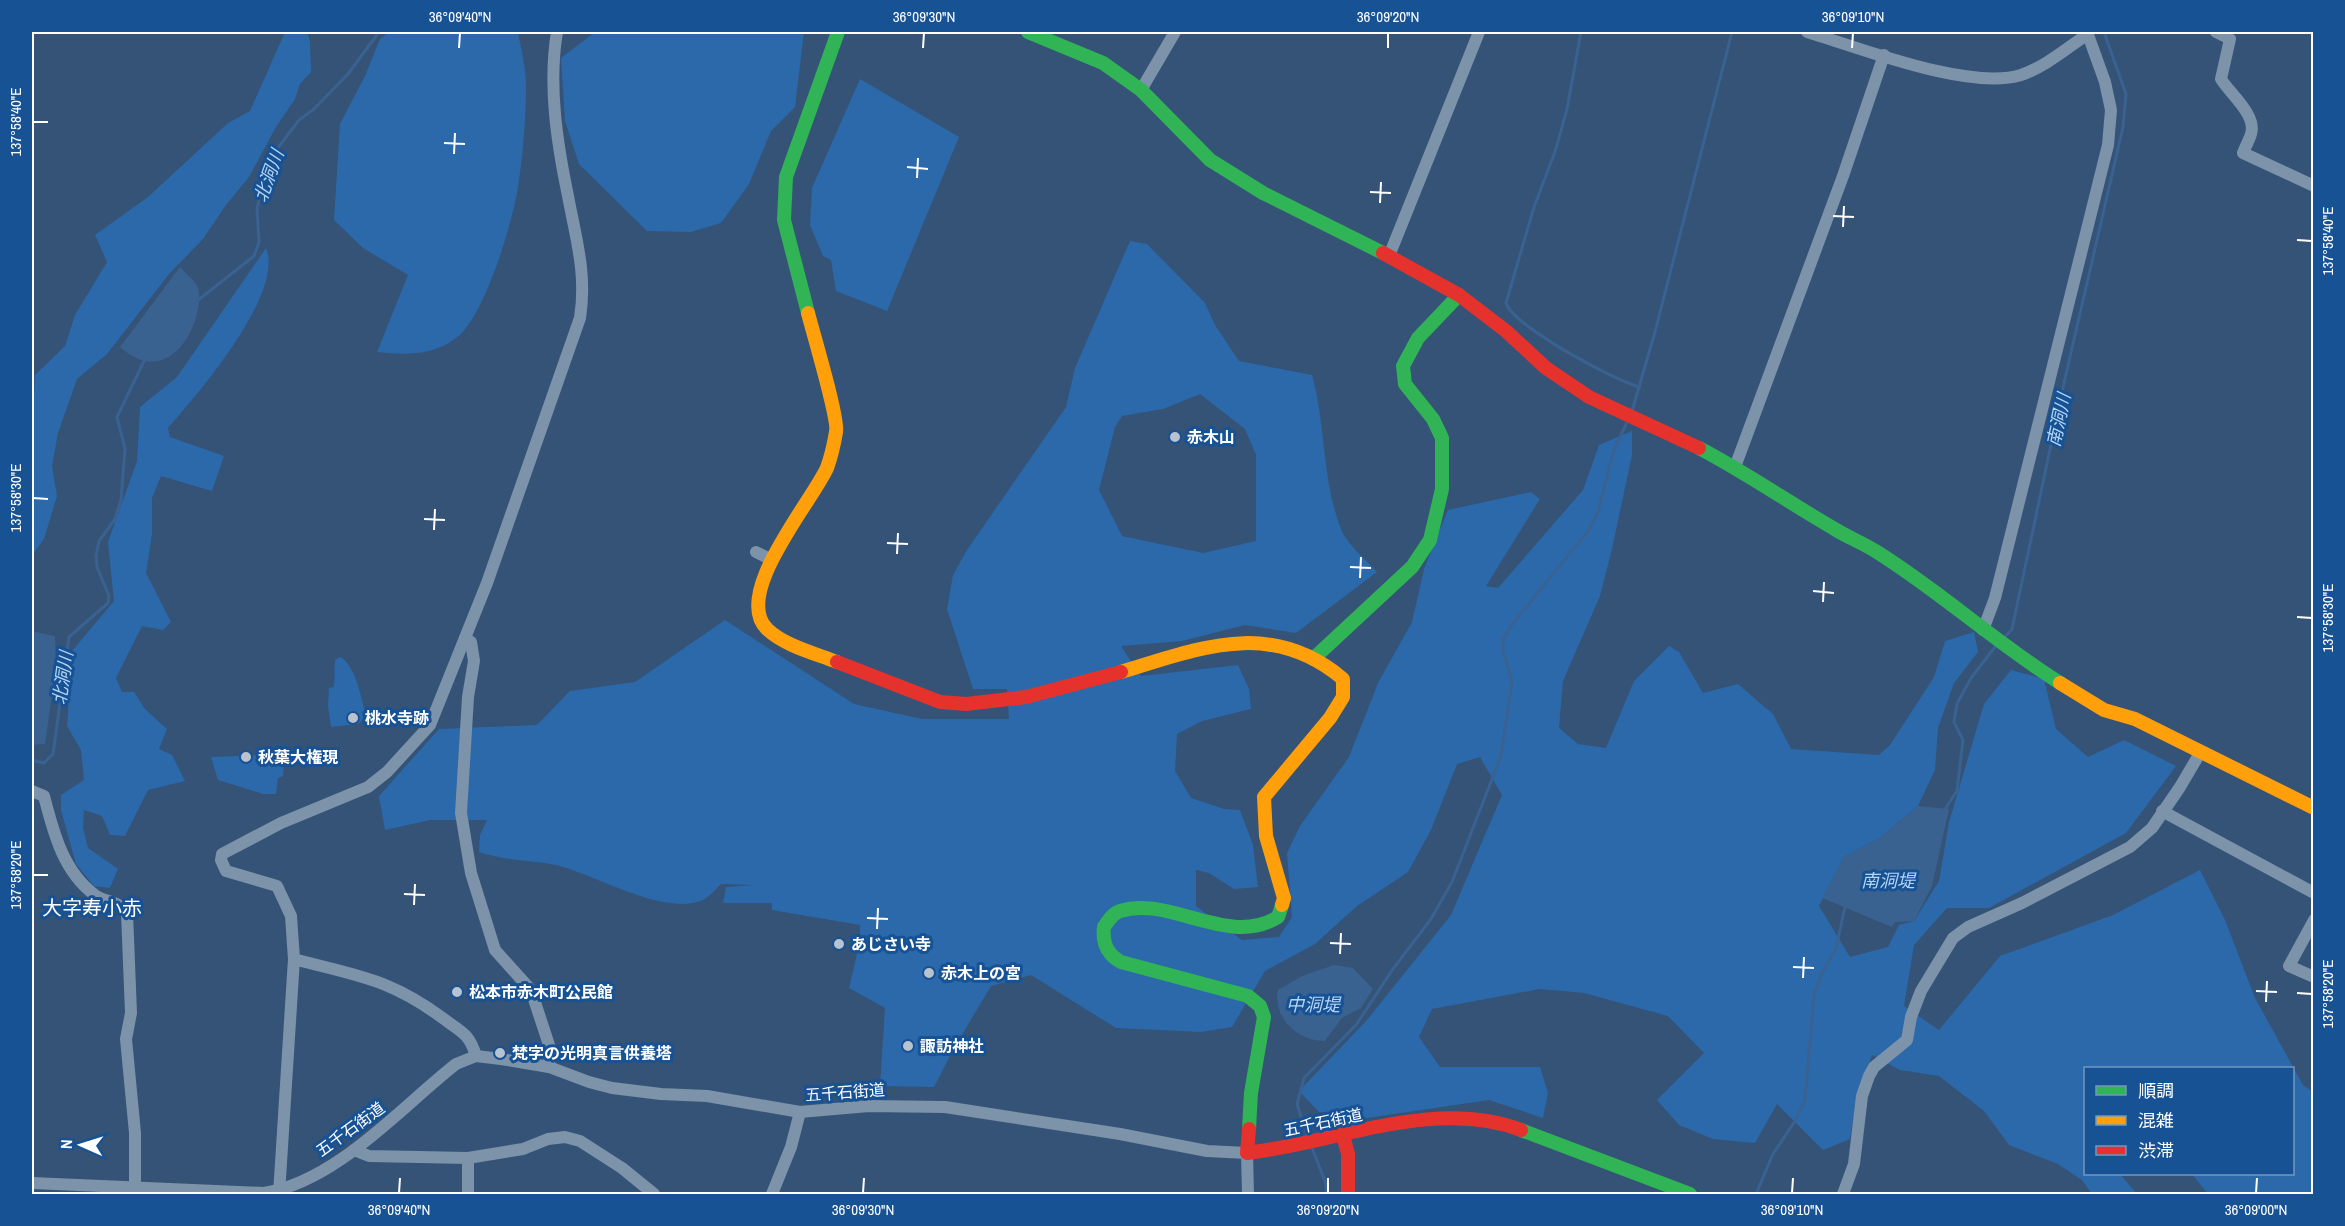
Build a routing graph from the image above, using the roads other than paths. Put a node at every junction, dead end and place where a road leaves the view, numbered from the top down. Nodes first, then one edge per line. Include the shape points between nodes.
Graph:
1 (557, 32) edge
2 (838, 32) edge
3 (1028, 32) edge
4 (1175, 32) edge
5 (1479, 32) edge
6 (1807, 32) edge
7 (2216, 32) edge
8 (2087, 33) edge
9 (1884, 55) junction
10 (1141, 90) junction
11 (2313, 186) edge
12 (1389, 256) junction
13 (1459, 295) junction
14 (1735, 467) junction
15 (756, 552) dead end
16 (772, 560) junction
17 (1983, 630) junction
18 (465, 638) junction
19 (1313, 659) junction
20 (2200, 753) junction
21 (32, 791) edge
22 (2313, 808) edge
23 (2162, 811) junction
24 (2313, 893) edge
25 (2313, 920) edge
26 (294, 959) junction
27 (2313, 977) edge
28 (476, 1056) junction
29 (549, 1067) junction
30 (800, 1112) junction
31 (1343, 1135) junction
32 (354, 1150) junction
33 (1247, 1153) junction
34 (468, 1158) junction
35 (32, 1183) edge
36 (135, 1186) junction
37 (96, 1190) edge
38 (279, 1192) edge
39 (468, 1194) edge
40 (654, 1194) edge
41 (772, 1194) edge
42 (1248, 1194) edge
43 (1348, 1194) edge
44 (1690, 1194) edge
45 (1843, 1194) edge

1 - 18 street via 555,117 585,288 580,318
2 - 16 street via 786,177 783,202 784,220 837,429 827,466
3 - 10 street via 1086,54
4 - 10 street
5 - 12 street
6 - 9 street
7 - 11 street via 2230,39 2221,79 2250,122 2252,133 2243,153
8 - 9 street via 2043,65 2020,75 1954,75
8 - 17 street via 2111,110 2108,145 1995,598
9 - 14 street
10 - 12 street via 1210,160 1263,193
12 - 13 street
13 - 14 street via 1546,368 1589,397 1667,431
13 - 19 street via 1412,346 1403,363 1402,376 1408,392 1438,426 1443,441 1440,496 1432,537 1408,570
14 - 17 street via 1876,551
15 - 16 street
16 - 19 street via 762,580 757,609 774,636 940,702 965,706 1005,701 1233,642 1273,646
17 - 20 street via 2104,710 2135,719
18 - 26 street via 430,725 387,771 368,787 280,823 222,854 226,871 277,886 291,916
18 - 29 street via 471,642 474,661 461,813 471,873 495,950 531,990 550,1048
19 - 33 street via 1331,667 1343,679 1343,697 1264,797 1264,830 1284,898 1279,918 1271,926 1251,929 1160,911 1127,909 1111,917 1102,937 1117,961 1248,996 1260,1006 1263,1033 1251,1093
20 - 22 street
20 - 23 street
21 - 36 street via 44,796 61,852 75,873 95,895 124,907 127,913 131,1013 126,1039 135,1133
23 - 24 street
23 - 45 street via 2151,828 2130,847 1953,938 1921,991 1906,1041 1874,1066 1869,1076 1862,1096 1854,1164
25 - 27 street via 2289,966
26 - 28 street via 358,974 409,995 471,1039
26 - 38 street
28 - 29 street, 五千石街道
28 - 32 street, 五千石街道 via 456,1064
29 - 30 street, 五千石街道 via 612,1088 707,1096
30 - 33 street, 五千石街道 via 878,1105 945,1107 1207,1151
30 - 41 street
31 - 33 street, 五千石街道
31 - 43 street via 1348,1154
31 - 44 street, 五千石街道 via 1442,1118 1481,1118
32 - 34 street via 369,1156
32 - 38 street, 五千石街道
33 - 42 street
34 - 39 street
34 - 40 street via 565,1137 580,1141
35 - 37 street, 五千石街道
36 - 37 street, 五千石街道
36 - 38 street, 五千石街道

